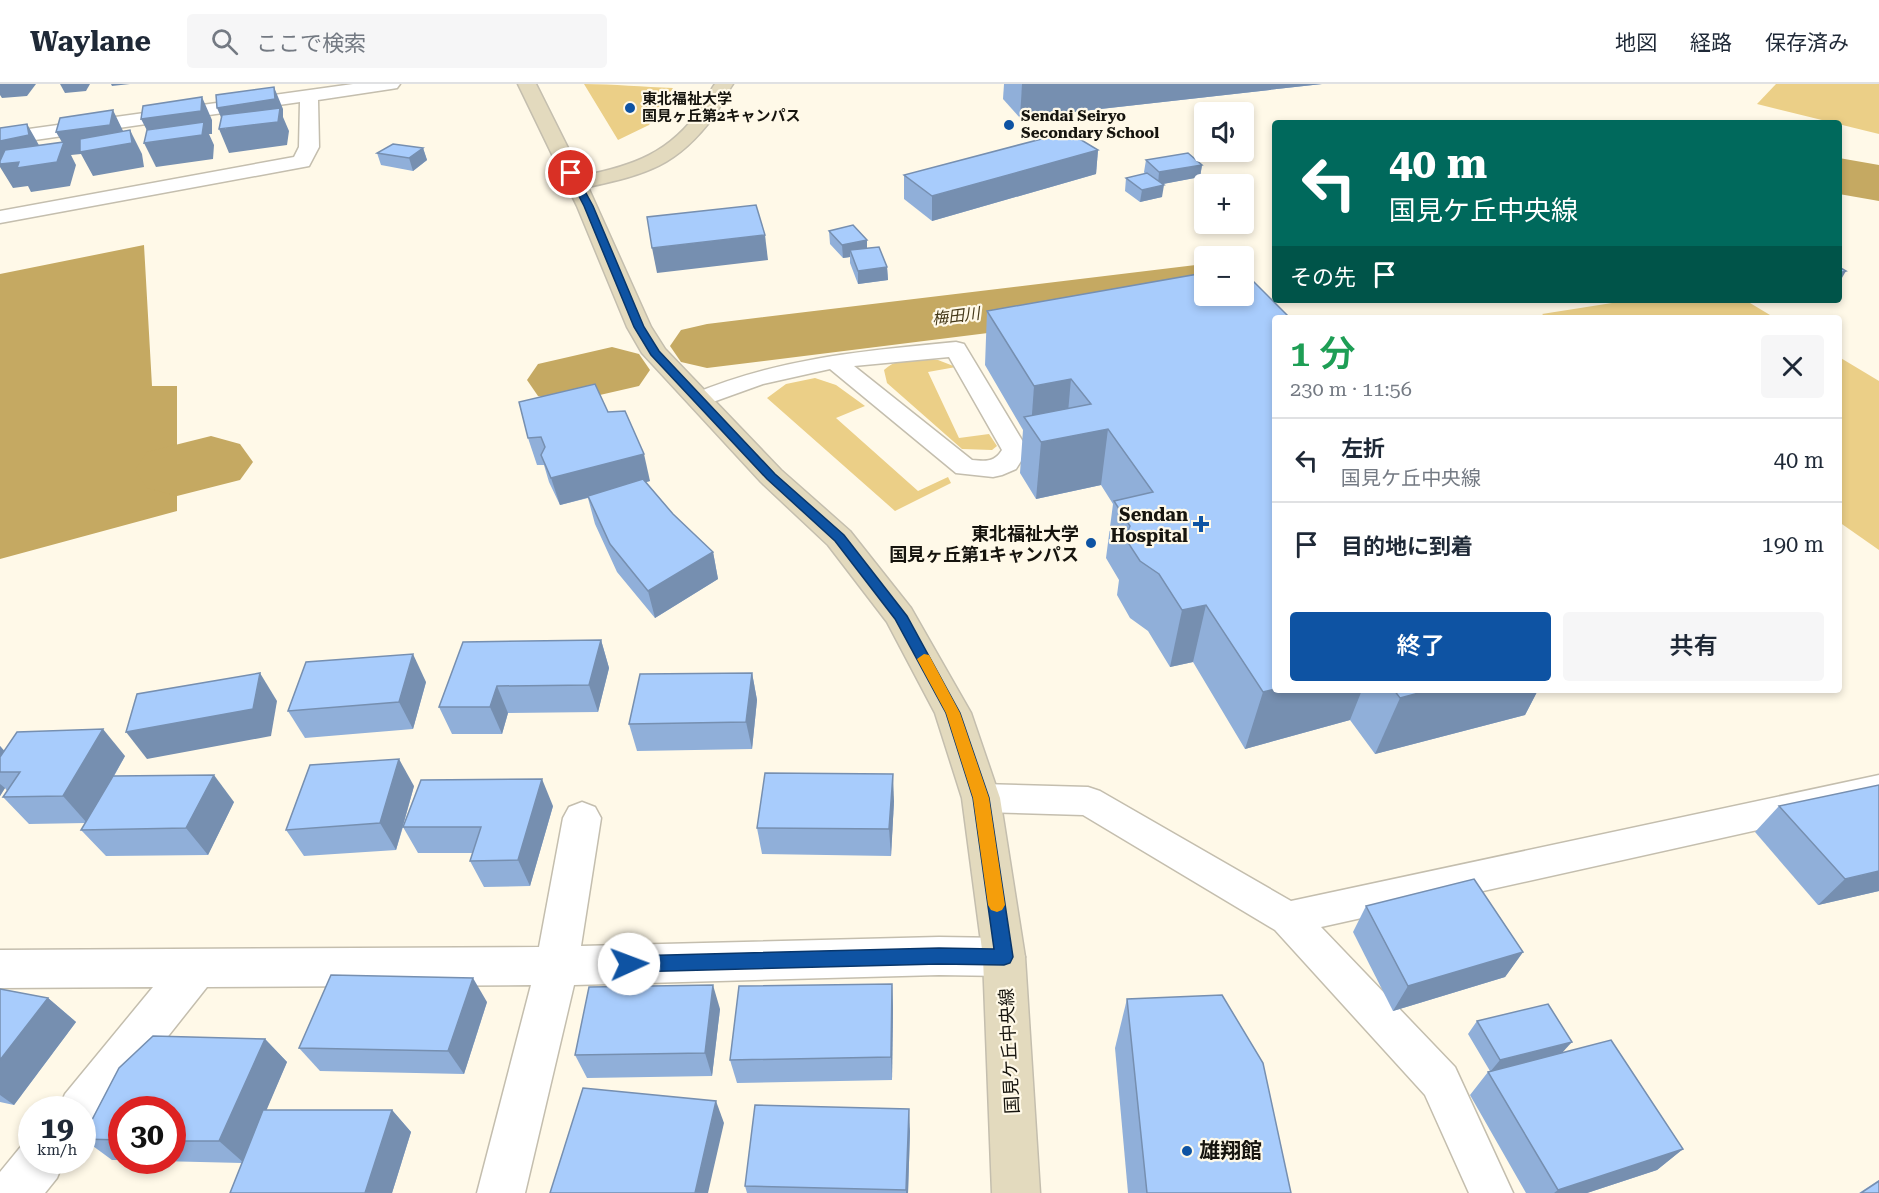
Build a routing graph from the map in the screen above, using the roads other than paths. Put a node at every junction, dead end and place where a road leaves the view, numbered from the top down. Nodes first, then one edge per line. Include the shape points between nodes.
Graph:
1 (391, 84) edge
2 (527, 84) edge
3 (724, 84) edge
4 (309, 95) junction
5 (0, 139) edge
6 (577, 183) junction
7 (0, 217) edge
8 (834, 361) junction
9 (699, 400) junction
10 (1879, 789) edge
11 (981, 798) junction
12 (582, 818) dead end
13 (1288, 918) junction
14 (1004, 957) junction
15 (557, 966) junction
16 (196, 968) junction
17 (0, 969) edge
18 (92, 1096) edge
19 (29, 1174) edge
20 (14, 1193) edge
21 (501, 1193) edge
22 (1017, 1193) edge
23 (1491, 1193) edge

1 - 4 street
2 - 6 street, 国見ケ丘中央線
3 - 6 street via 708,112 676,149 649,163
4 - 5 street
4 - 7 street via 309,147 302,162
6 - 9 street, 国見ケ丘中央線 via 639,327 655,353
8 - 8 lane via 956,349 1015,450 1007,463 993,469 965,466
8 - 9 lane via 733,385
9 - 11 street, 国見ケ丘中央線 via 771,476 839,538 900,616 953,713
10 - 13 lane
11 - 13 lane via 1088,801
11 - 14 street, 国見ケ丘中央線
12 - 15 street
13 - 23 lane via 1440,1081
14 - 15 street
14 - 22 street, 国見ケ丘中央線
15 - 16 street
15 - 21 street
16 - 17 street
16 - 18 street
19 - 20 street

